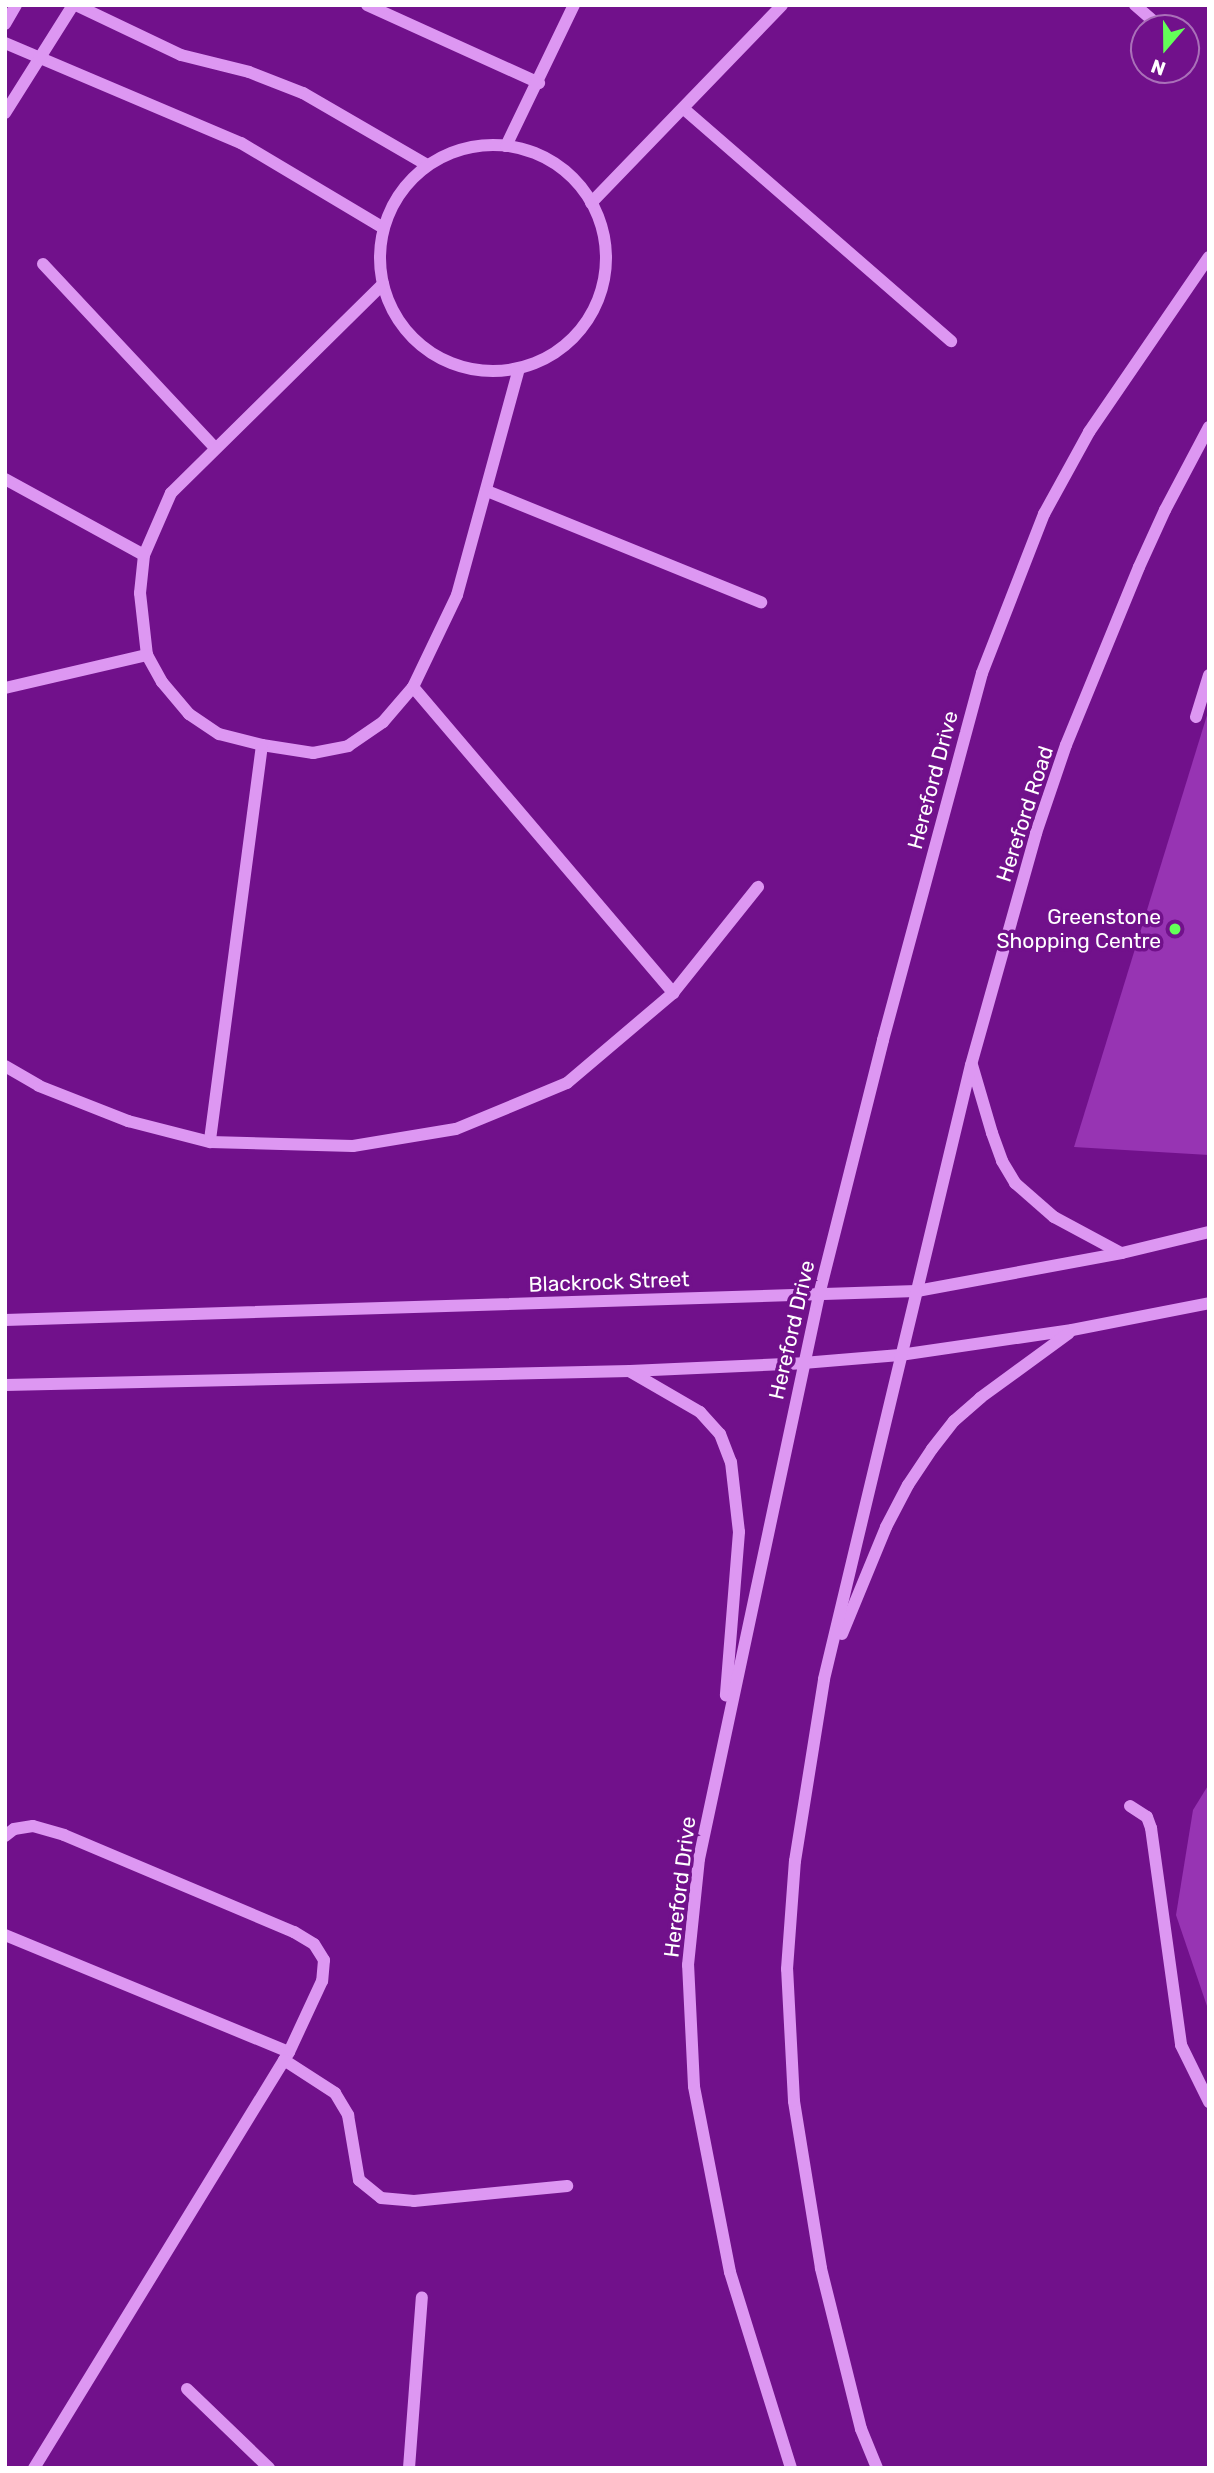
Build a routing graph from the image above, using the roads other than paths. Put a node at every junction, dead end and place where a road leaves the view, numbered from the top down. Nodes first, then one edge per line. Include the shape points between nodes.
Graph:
1 (16, 5) edge
2 (74, 5) edge
3 (367, 5) edge
4 (574, 5) edge
5 (782, 5) edge
6 (5, 23) edge
7 (5, 43) edge
8 (39, 59) junction
9 (539, 83) junction
10 (684, 110) junction
11 (5, 113) edge
12 (506, 146) junction
13 (427, 165) junction
14 (591, 203) junction
15 (382, 227) junction
16 (1209, 257) edge
17 (43, 264) dead end
18 (383, 284) junction
19 (951, 341) dead end
20 (519, 369) junction
21 (1209, 427) edge
22 (215, 448) junction
23 (5, 479) edge
24 (487, 491) junction
25 (144, 555) junction
26 (761, 602) dead end
27 (147, 654) junction
28 (1209, 675) edge
29 (413, 687) junction
30 (5, 688) edge
31 (1196, 718) dead end
32 (262, 745) junction
33 (758, 887) dead end
34 (673, 993) junction
35 (971, 1065) junction
36 (5, 1066) edge
37 (210, 1142) junction
38 (1209, 1232) edge
39 (1122, 1253) junction
40 (917, 1291) junction
41 (819, 1295) junction
42 (1209, 1303) edge
43 (5, 1320) edge
44 (1072, 1330) junction
45 (900, 1355) junction
46 (803, 1363) junction
47 (630, 1371) junction
48 (5, 1385) edge
49 (824, 1679) junction
50 (720, 1758) junction
51 (1130, 1805) dead end
52 (5, 1836) edge
53 (5, 1935) edge
54 (286, 2056) junction
55 (1209, 2102) edge
56 (568, 2186) dead end
57 (422, 2297) dead end
58 (187, 2389) dead end
59 (34, 2468) edge
60 (269, 2468) edge
61 (409, 2468) edge
62 (791, 2468) edge
63 (877, 2468) edge

1 - 6 street
2 - 8 street
2 - 13 street via 181,55 249,72 303,93
3 - 9 street
4 - 9 street
5 - 10 street
7 - 8 street
8 - 11 street
8 - 15 street via 241,143
9 - 12 street
10 - 14 street
10 - 19 street
12 - 13 street via 460,149
12 - 14 street via 531,151 563,168
13 - 15 street via 399,192
14 - 20 street via 603,227 607,263 600,298 582,330 555,354
15 - 18 street via 378,266
16 - 41 street, Hereford Drive via 1088,432 1044,514 1015,582 982,673
17 - 22 street
18 - 20 street via 388,304 410,337 442,360 480,371
18 - 22 street
20 - 24 street
21 - 35 street, Hereford Road via 1165,510 1066,745
22 - 25 street via 172,493
23 - 25 street
24 - 26 street
24 - 29 street via 457,595
25 - 27 street via 140,593
27 - 30 street
27 - 32 street via 162,682 189,714 219,734
28 - 31 street
29 - 32 street via 383,722 348,746 313,753
29 - 34 street
32 - 37 street
33 - 34 street
34 - 37 street via 567,1083 456,1129 352,1146
35 - 39 street via 1002,1161 1015,1183 1054,1217
35 - 40 street, Hereford Road
36 - 37 street via 39,1087 128,1121
38 - 39 street, Blackrock Street
39 - 40 street, Blackrock Street
40 - 41 street, Blackrock Street
40 - 45 street, Hereford Road
41 - 43 street, Blackrock Street
41 - 46 street, Hereford Drive
42 - 44 street
44 - 45 street
44 - 49 street via 979,1398 932,1449 886,1527
45 - 46 street
45 - 49 street
46 - 47 street
46 - 50 street, Hereford Drive
47 - 48 street
47 - 50 street via 699,1412 720,1434 731,1462 739,1532
49 - 63 street via 795,1861 787,1969 794,2101 821,2268 861,2429
50 - 62 street, Hereford Drive via 699,1859 688,1965 694,2086 730,2273
51 - 55 street via 1147,1817 1151,1828 1181,2045
52 - 54 street via 13,1829 33,1826 64,1835 314,1944 324,1961 322,1981
53 - 54 street
54 - 56 street via 335,2093 348,2115 359,2180 381,2198 414,2201
54 - 59 street
57 - 61 street
58 - 60 street

